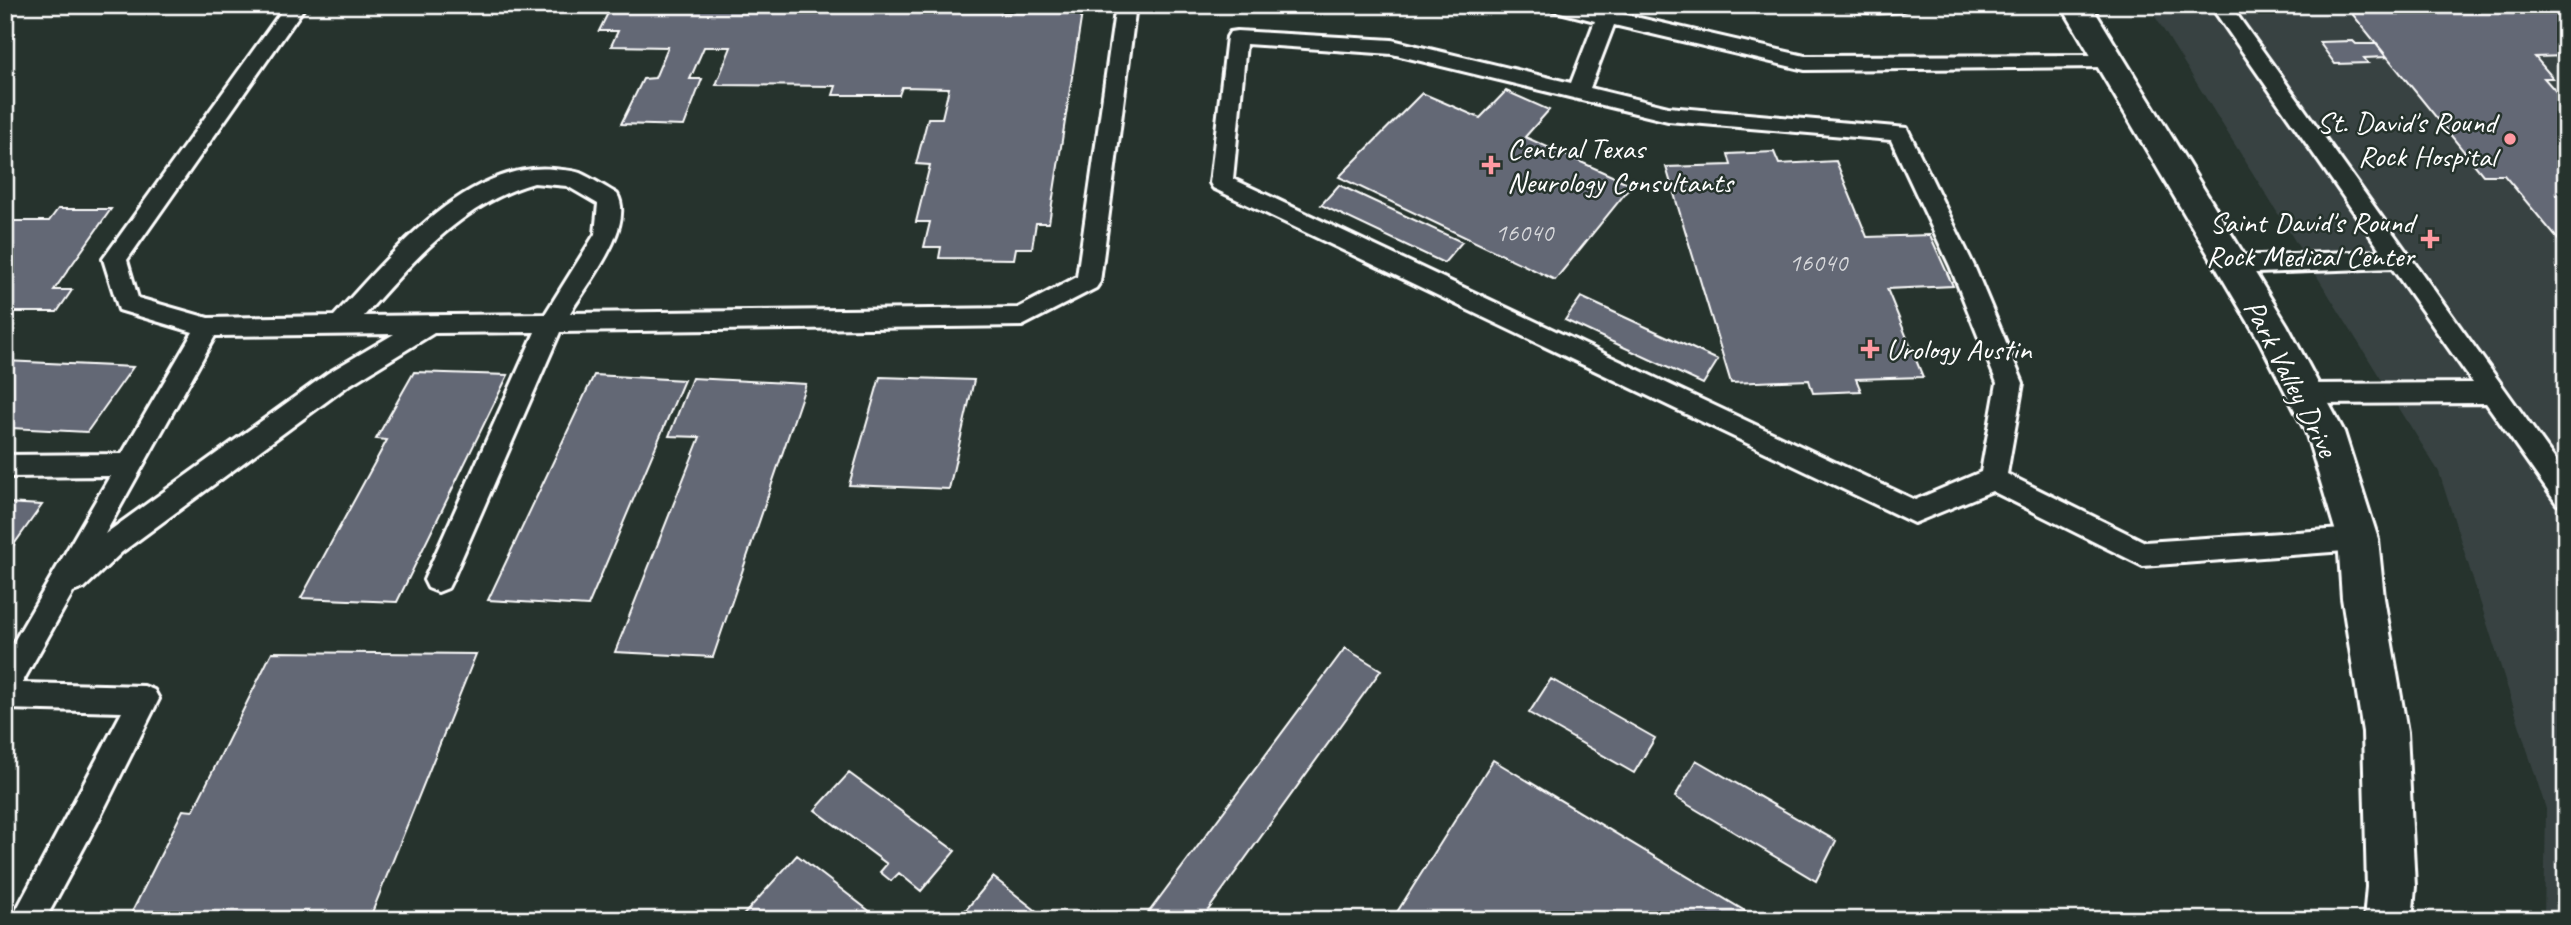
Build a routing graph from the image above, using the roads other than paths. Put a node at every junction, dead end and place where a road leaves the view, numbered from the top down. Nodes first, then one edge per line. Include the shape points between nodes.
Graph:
1 (296, 5) edge
2 (1126, 5) edge
3 (1555, 5) edge
4 (1855, 5) edge
5 (1903, 5) edge
6 (2076, 5) edge
7 (2220, 5) edge
8 (1606, 19) junction
9 (2107, 60) junction
10 (1577, 94) junction
11 (2398, 259) junction
12 (2231, 265) junction
13 (552, 323) junction
14 (429, 324) junction
15 (341, 325) junction
16 (208, 327) junction
17 (2492, 393) junction
18 (2306, 394) junction
19 (130, 465) junction
20 (5, 466) edge
21 (1993, 479) junction
22 (2566, 496) edge
23 (2358, 539) junction
24 (438, 580) dead end
25 (54, 598) junction
26 (5, 685) edge
27 (5, 696) edge
28 (27, 920) edge
29 (2388, 920) edge

1 - 16 lane via 115,259 128,304
2 - 13 lane via 1087,282 1021,317
3 - 8 lane
4 - 5 lane
6 - 9 street, Park Valley Drive
7 - 11 lane
8 - 9 lane via 1805,63
8 - 10 lane
9 - 12 street, Park Valley Drive
10 - 21 lane via 1668,114 1899,133 1962,265 2010,383
10 - 21 lane via 1392,47 1237,37 1221,183 1914,512
11 - 12 lane
11 - 17 lane
12 - 18 street, Park Valley Drive
13 - 14 lane
13 - 15 lane via 606,235 610,208 609,200 595,188 540,174 497,185 456,210 420,240
13 - 24 lane
14 - 15 lane
14 - 25 lane via 337,380 157,511 112,544
15 - 16 lane
16 - 19 lane
17 - 18 lane
17 - 22 lane
18 - 23 street, Park Valley Drive via 2325,432
19 - 20 lane
19 - 25 lane
21 - 23 lane via 2143,554
23 - 29 street, Park Valley Drive via 2385,732 2391,887
25 - 26 lane
27 - 28 lane via 144,699

